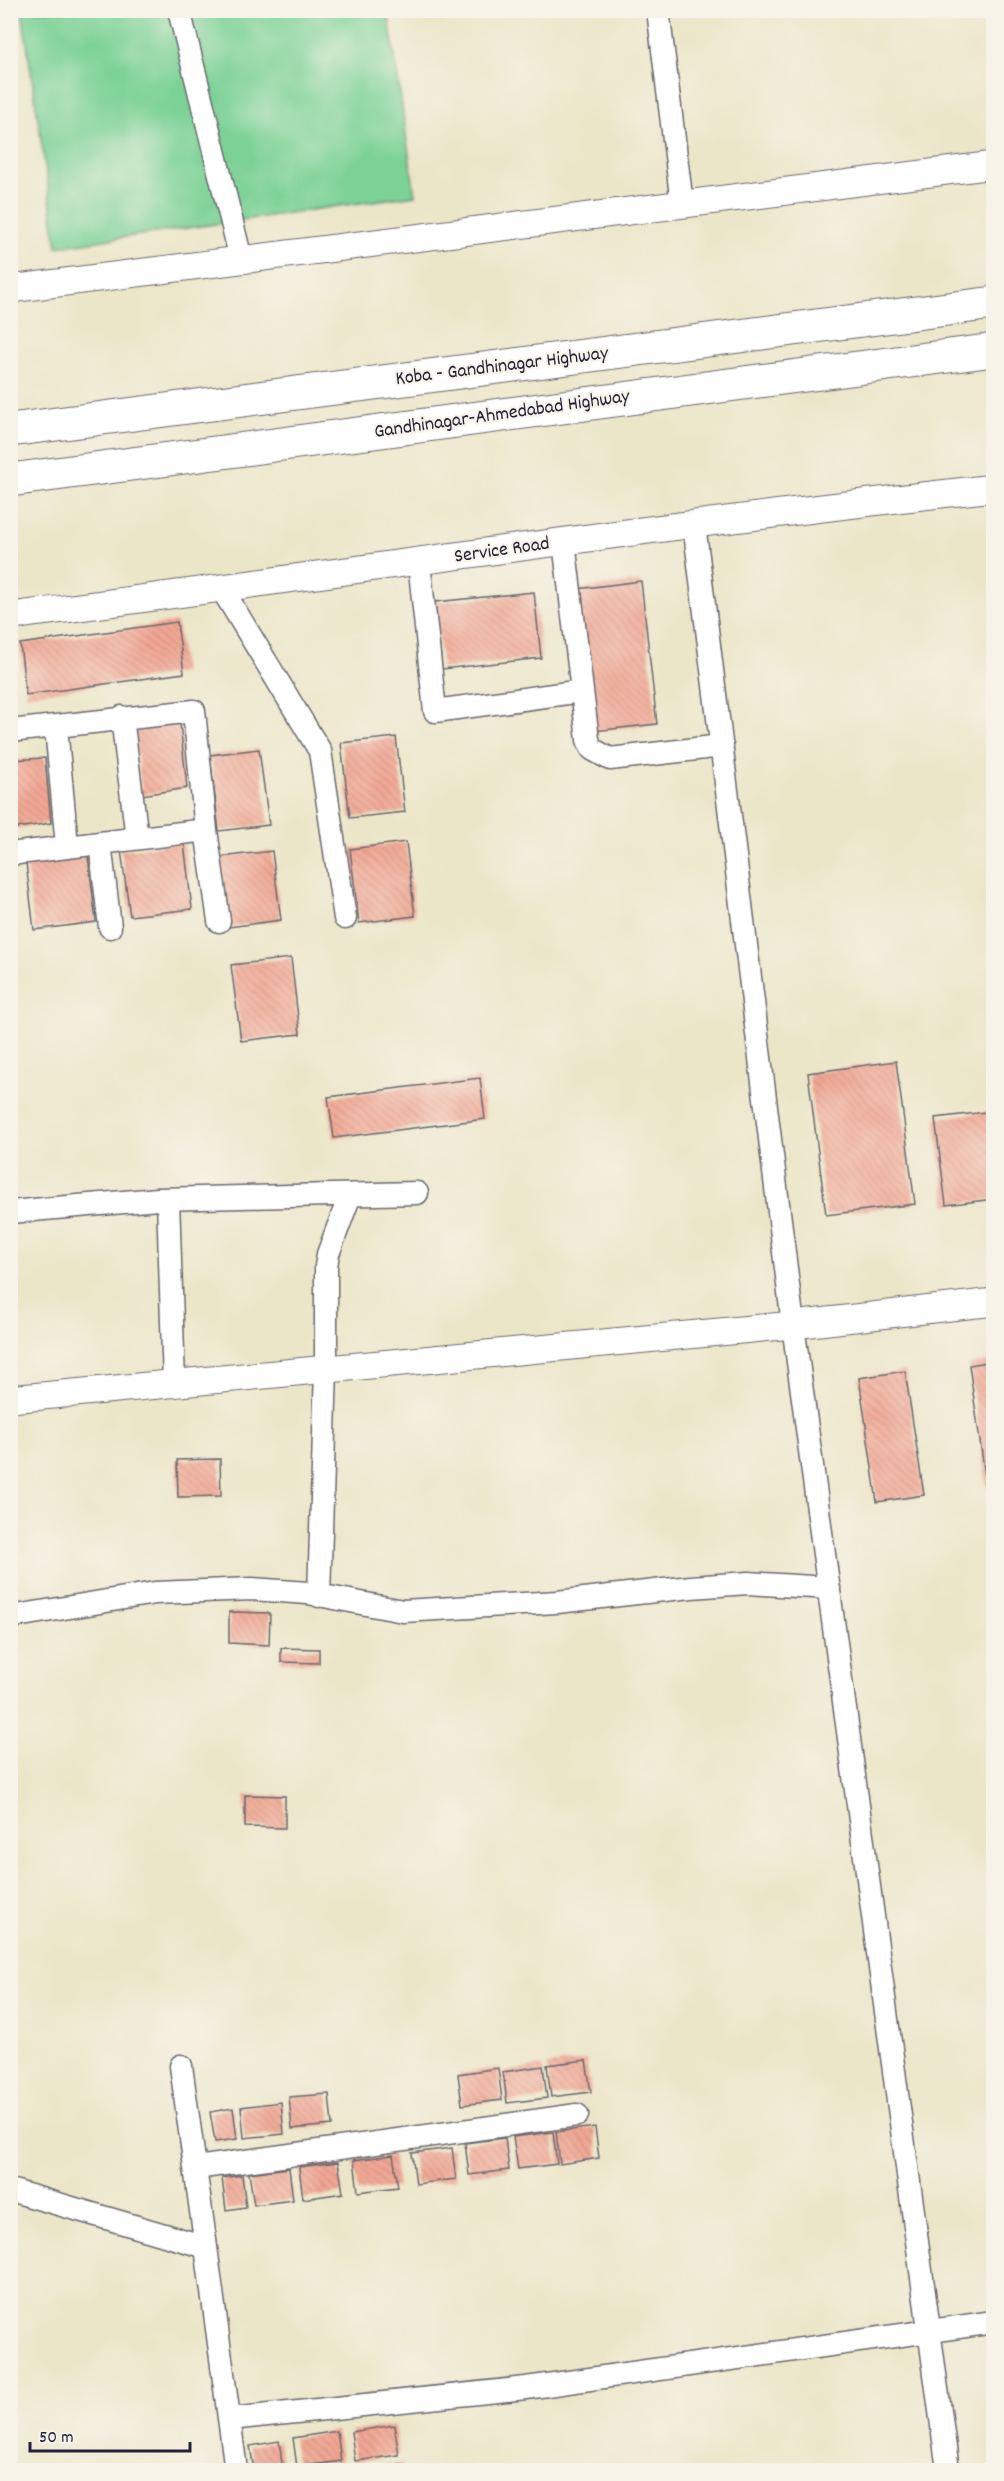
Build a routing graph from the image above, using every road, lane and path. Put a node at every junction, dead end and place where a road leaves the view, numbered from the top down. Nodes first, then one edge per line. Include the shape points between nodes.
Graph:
1 (179, 10) edge
2 (658, 10) edge
3 (993, 165) edge
4 (682, 204) junction
5 (241, 259) junction
6 (10, 289) edge
7 (993, 303) edge
8 (993, 350) edge
9 (10, 430) edge
10 (10, 480) edge
11 (993, 488) edge
12 (694, 524) junction
13 (564, 542) junction
14 (419, 562) junction
15 (222, 589) junction
16 (10, 616) edge
17 (582, 691) junction
18 (123, 717) junction
19 (56, 727) junction
20 (10, 731) edge
21 (722, 747) junction
22 (206, 830) junction
23 (137, 838) junction
24 (100, 843) junction
25 (67, 846) junction
26 (10, 854) edge
27 (345, 918) dead end
28 (219, 921) dead end
29 (110, 927) dead end
30 (417, 1193) dead end
31 (350, 1195) junction
32 (168, 1199) junction
33 (10, 1212) edge
34 (993, 1302) edge
35 (793, 1325) junction
36 (326, 1369) junction
37 (174, 1384) junction
38 (10, 1399) edge
39 (829, 1588) junction
40 (320, 1596) junction
41 (10, 1617) edge
42 (181, 2066) dead end
43 (577, 2115) dead end
44 (196, 2168) junction
45 (10, 2190) edge
46 (206, 2247) junction
47 (993, 2322) edge
48 (929, 2331) junction
49 (230, 2419) junction
50 (236, 2470) edge
51 (948, 2470) edge

1 - 5 street
2 - 4 street
3 - 4 street
4 - 5 street
5 - 6 street
7 - 9 main road, Koba - Gandhinagar Highway
8 - 10 main road, Gandhinagar-Ahmedabad Highway
11 - 12 street, Service Road
12 - 13 street, Service Road
12 - 21 street
13 - 14 street, Service Road
13 - 17 street
14 - 15 street, Service Road
14 - 17 street via 435,711
15 - 16 street, Service Road
15 - 27 street via 320,750
17 - 21 street via 588,740 601,756 610,759
18 - 19 street
18 - 22 street via 194,711
18 - 23 street
19 - 20 street
19 - 25 street
21 - 35 street
22 - 23 street
22 - 28 street
23 - 24 street
24 - 25 street
24 - 29 street
25 - 26 street
30 - 31 street
31 - 32 street
31 - 36 street via 326,1266
32 - 33 street
32 - 37 street
34 - 35 street
35 - 36 street
35 - 39 street
36 - 37 street
36 - 40 street
37 - 38 street
39 - 40 street via 748,1583 557,1602 403,1611
39 - 48 street
40 - 41 street via 252,1589 155,1593
42 - 44 street
43 - 44 street
44 - 46 street
45 - 46 street
46 - 49 street
47 - 48 street
48 - 49 street via 526,2388
48 - 51 street
49 - 50 street

